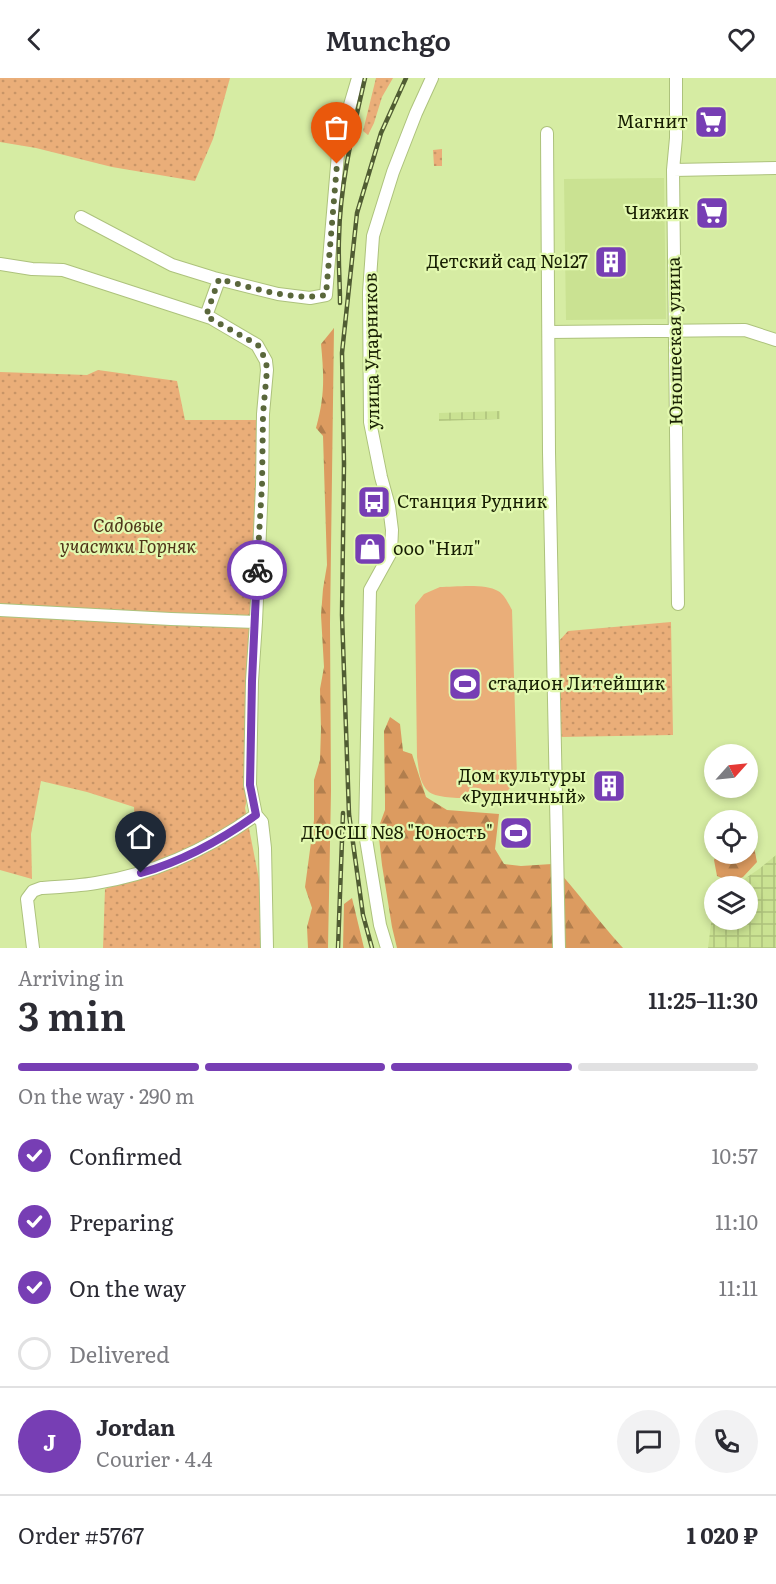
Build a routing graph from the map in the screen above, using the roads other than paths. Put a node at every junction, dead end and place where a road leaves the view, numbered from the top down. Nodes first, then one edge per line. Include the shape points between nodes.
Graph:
1 (358, 78) edge
2 (432, 78) edge
3 (676, 78) edge
4 (547, 133) dead end
5 (776, 168) edge
6 (673, 170) junction
7 (81, 217) dead end
8 (0, 264) edge
9 (219, 279) junction
10 (206, 316) junction
11 (674, 331) junction
12 (549, 332) junction
13 (776, 340) edge
14 (678, 604) dead end
15 (0, 610) edge
16 (256, 622) junction
17 (256, 815) junction
18 (33, 948) edge
19 (267, 948) edge
20 (387, 948) edge
21 (559, 948) edge

1 - 9 street via 339,142 326,295 310,298 278,294
2 - 20 street, улица Ударников via 393,172 373,236 369,292 370,422 392,530 391,552 370,590 365,833
3 - 6 street, Юношеская улица
4 - 12 street
5 - 6 street
6 - 11 street, Юношеская улица
7 - 9 street via 172,265
8 - 10 street via 63,270
9 - 10 street
10 - 16 street via 258,345 266,361
11 - 12 street
11 - 13 street via 745,330
11 - 14 street, Юношеская улица
12 - 21 street
15 - 16 street
16 - 17 street via 250,785
17 - 18 street via 221,839 157,868 95,884 33,891 27,899
17 - 19 street via 262,822 265,848

